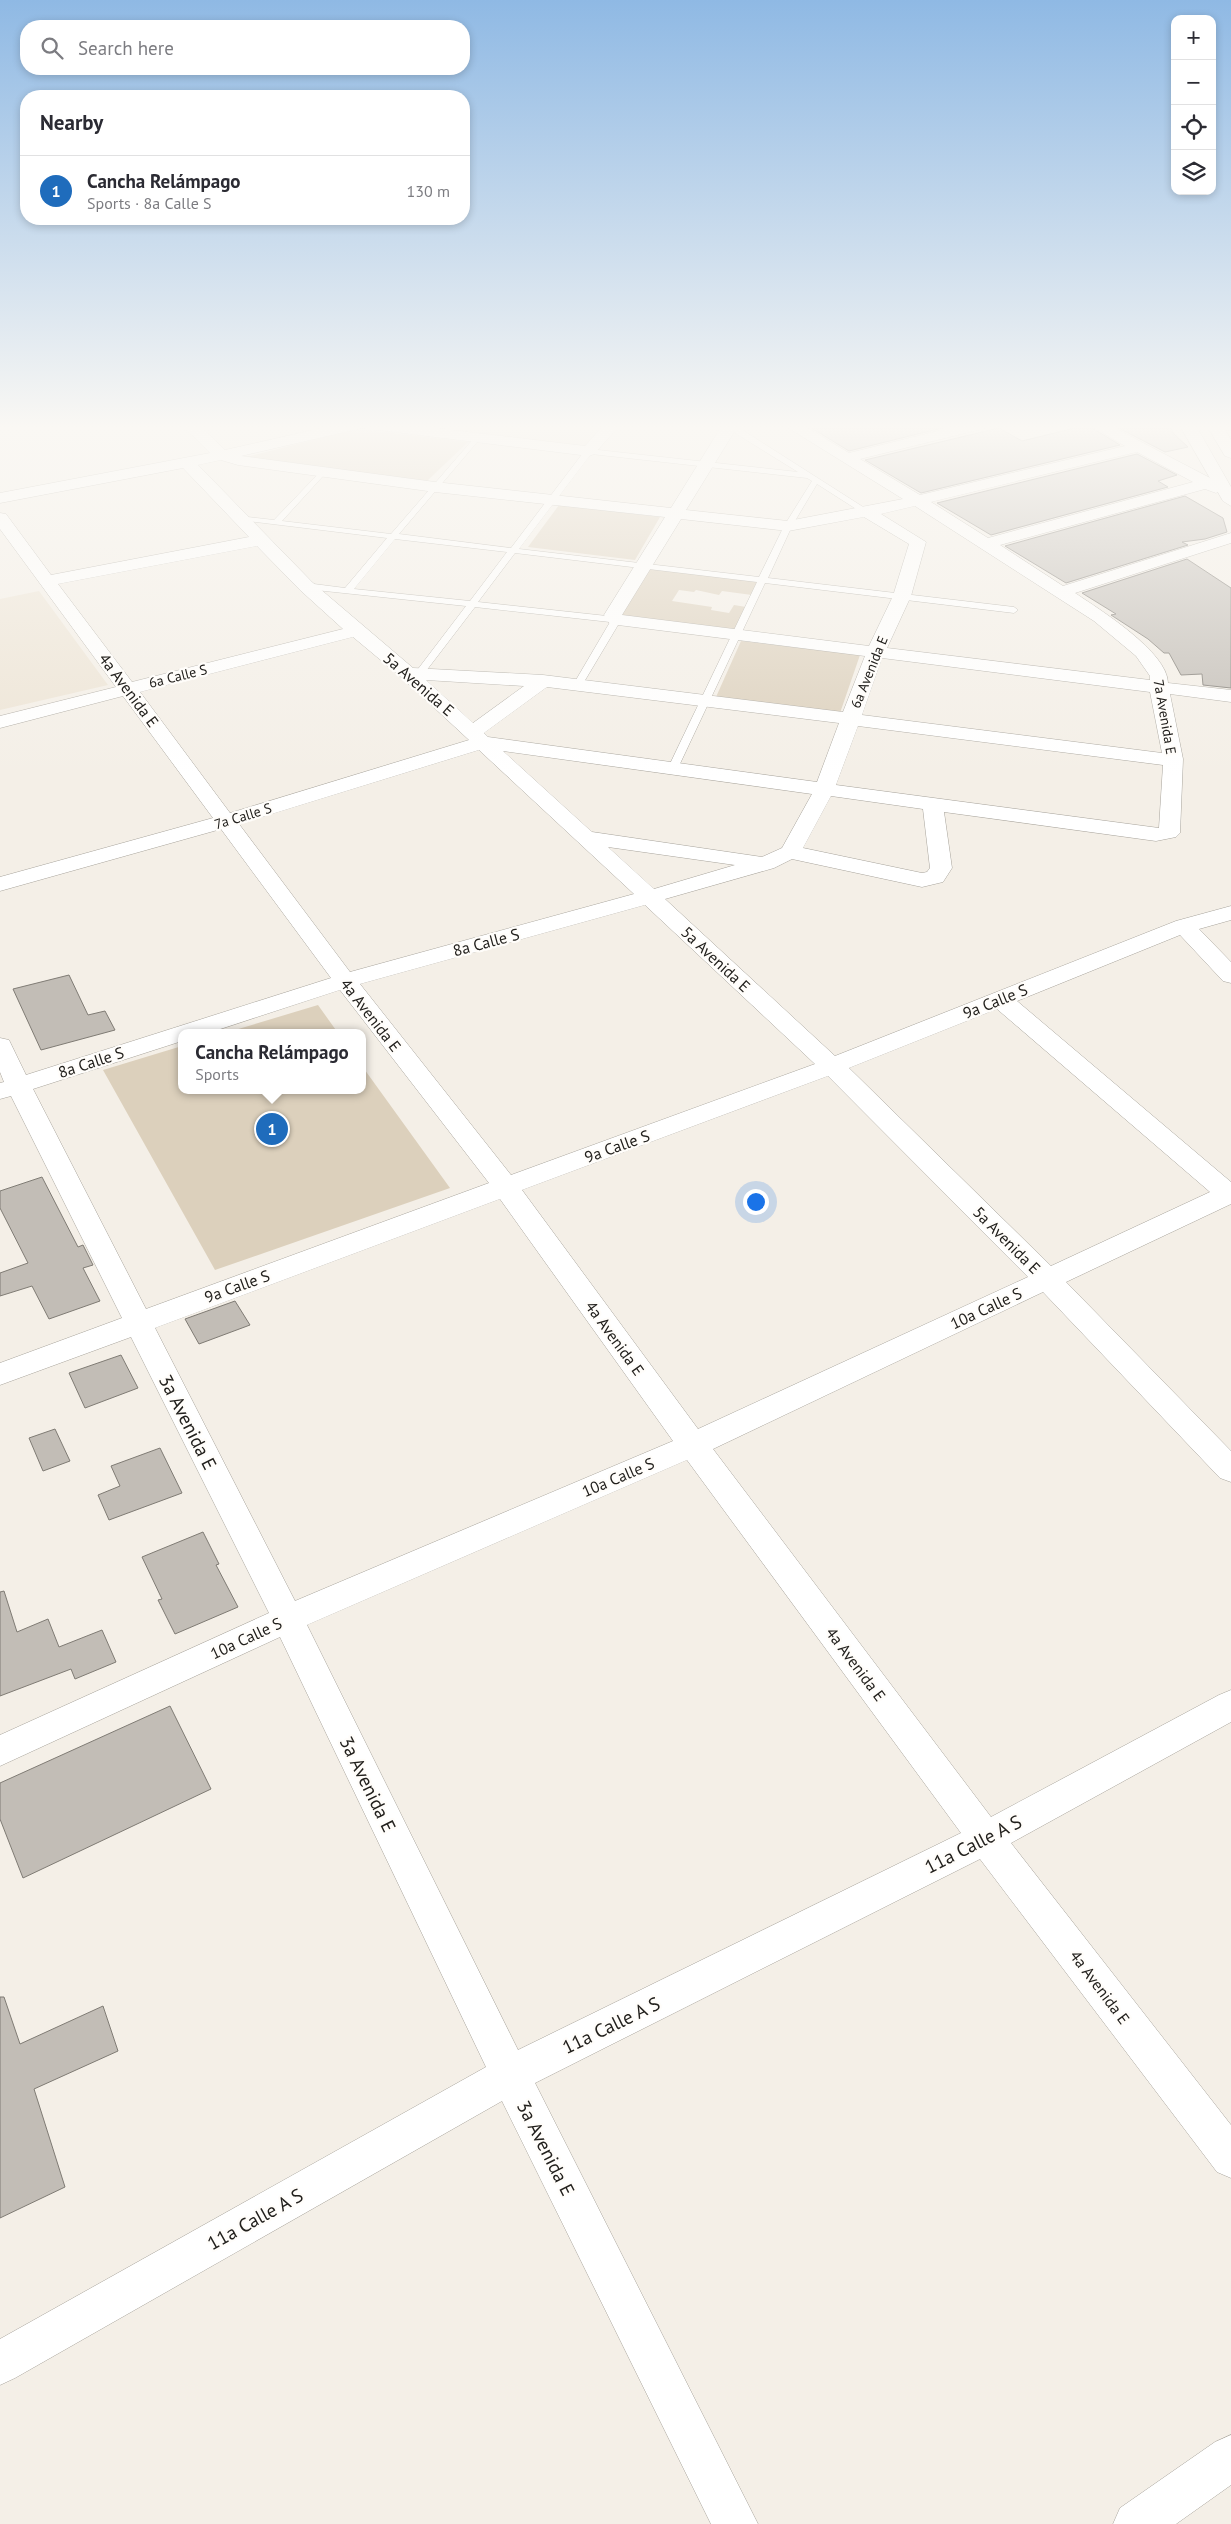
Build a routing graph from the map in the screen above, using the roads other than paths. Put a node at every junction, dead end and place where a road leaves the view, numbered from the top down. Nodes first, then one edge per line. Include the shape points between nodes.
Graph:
1 (18, 542) edge
2 (251, 542) edge
3 (262, 542) edge
4 (388, 542) edge
5 (446, 542) edge
6 (518, 542) edge
7 (660, 542) edge
8 (781, 542) edge
9 (918, 542) edge
10 (983, 542) edge
11 (994, 542) edge
12 (1219, 542) edge
13 (986, 544) junction
14 (512, 549) junction
15 (646, 565) junction
16 (763, 579) junction
17 (47, 581) junction
18 (306, 586) junction
19 (348, 590) junction
20 (1061, 592) junction
21 (902, 596) junction
22 (472, 603) junction
23 (1014, 610) dead end
24 (616, 620) junction
25 (356, 631) junction
26 (736, 637) junction
27 (875, 653) junction
28 (414, 673) junction
29 (543, 681) junction
30 (578, 685) junction
31 (1159, 688) junction
32 (128, 689) junction
33 (1231, 696) edge
34 (706, 699) junction
35 (850, 718) junction
36 (0, 722) edge
37 (478, 737) junction
38 (1172, 759) junction
39 (673, 768) junction
40 (824, 790) junction
41 (932, 805) junction
42 (226, 822) junction
43 (585, 837) junction
44 (790, 852) junction
45 (766, 863) junction
46 (0, 884) edge
47 (649, 897) junction
48 (1231, 912) edge
49 (1184, 926) junction
50 (1231, 976) edge
51 (345, 981) junction
52 (1000, 999) junction
53 (195, 1029) edge
54 (178, 1034) edge
55 (0, 1045) edge
56 (832, 1066) junction
57 (9, 1088) edge
58 (506, 1187) junction
59 (1230, 1194) edge
60 (1046, 1279) junction
61 (138, 1323) junction
62 (0, 1374) edge
63 (693, 1445) junction
64 (1231, 1470) edge
65 (288, 1619) junction
66 (1231, 1706) edge
67 (0, 1751) edge
68 (986, 1838) junction
69 (510, 2075) junction
70 (1231, 2158) edge
71 (0, 2363) edge
72 (1231, 2458) edge
73 (735, 2524) edge
74 (1136, 2524) edge

1 - 17 main road, 4a Avenida E
2 - 17 main road
3 - 18 main road, 5a Avenida E
4 - 19 lane
5 - 14 lane
6 - 14 lane
7 - 15 main road
8 - 16 lane
9 - 21 main road, 6a Avenida E
10 - 13 main road, 7a Avenida E
11 - 13 main road
12 - 20 main road
13 - 20 main road, 7a Avenida E
14 - 15 lane
14 - 22 lane
15 - 16 lane
15 - 24 main road via 613,615
16 - 21 lane
16 - 26 lane
17 - 32 main road, 4a Avenida E
18 - 19 lane
18 - 25 main road, 5a Avenida E
19 - 22 lane
20 - 31 main road, 7a Avenida E via 1100,617 1143,652 1159,676
21 - 23 lane
21 - 27 main road, 6a Avenida E
22 - 24 lane
22 - 28 lane
24 - 26 main road
24 - 30 lane
25 - 28 main road, 5a Avenida E
25 - 32 main road, 6a Calle S
26 - 27 main road
26 - 34 lane
27 - 31 main road
27 - 35 main road, 6a Avenida E
28 - 29 main road
28 - 37 main road, 5a Avenida E
29 - 30 main road
29 - 37 main road
30 - 34 main road
31 - 33 main road
31 - 38 main road, 7a Avenida E
32 - 36 main road, 6a Calle S
32 - 42 main road, 4a Avenida E
34 - 35 main road
34 - 39 lane
35 - 38 main road
35 - 40 main road, 6a Avenida E
37 - 39 main road
37 - 42 main road, 7a Calle S
37 - 43 main road, 5a Avenida E
38 - 41 main road, 7a Avenida E via 1169,833 1156,835
39 - 40 main road
40 - 41 main road
40 - 44 main road, 6a Avenida E
41 - 44 main road via 940,868 935,878 922,880
42 - 46 main road, 7a Calle S
42 - 51 main road, 4a Avenida E
43 - 45 main road
43 - 47 main road, 5a Avenida E
44 - 45 main road, 8a Calle S
45 - 47 main road, 8a Calle S
47 - 51 main road, 8a Calle S
47 - 56 main road, 5a Avenida E
48 - 49 main road, 9a Calle S
49 - 50 main road
49 - 52 main road, 9a Calle S
51 - 53 main road, 8a Calle S
51 - 58 main road, 4a Avenida E
52 - 56 main road, 9a Calle S
52 - 59 main road
54 - 57 main road, 8a Calle S
55 - 57 main road, 3a Avenida E
56 - 58 main road, 9a Calle S
56 - 60 main road, 5a Avenida E
57 - 61 main road, 3a Avenida E
58 - 61 main road, 9a Calle S
58 - 63 main road, 4a Avenida E
59 - 60 main road, 10a Calle S
60 - 63 main road, 10a Calle S
60 - 64 main road, 5a Avenida E
61 - 62 main road, 9a Calle S
61 - 65 main road, 3a Avenida E
63 - 65 main road, 10a Calle S
63 - 68 main road, 4a Avenida E
65 - 67 main road, 10a Calle S
65 - 69 main road, 3a Avenida E
66 - 68 main road, 11a Calle A S
68 - 69 main road, 11a Calle A S
68 - 70 main road, 4a Avenida E
69 - 71 main road, 11a Calle A S
69 - 73 main road, 3a Avenida E
72 - 74 main road

